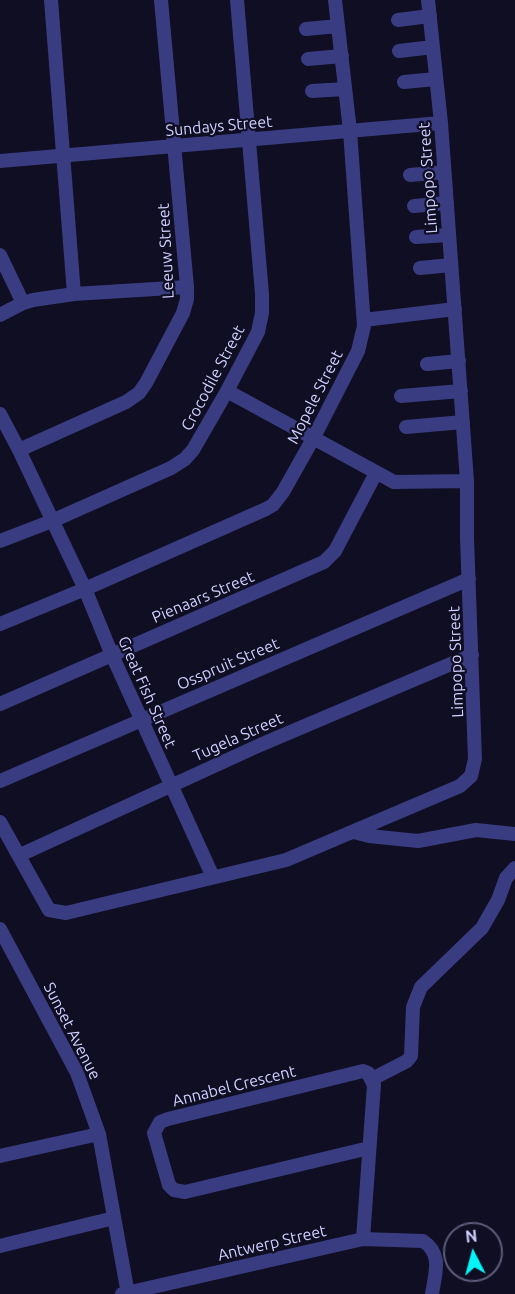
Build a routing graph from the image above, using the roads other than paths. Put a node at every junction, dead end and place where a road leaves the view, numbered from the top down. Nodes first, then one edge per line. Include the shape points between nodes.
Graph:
1 (51, 0) edge
2 (161, 0) edge
3 (237, 0) edge
4 (335, 0) edge
5 (428, 0) edge
6 (430, 16) junction
7 (398, 20) dead end
8 (338, 26) junction
9 (306, 29) dead end
10 (433, 47) junction
11 (399, 51) dead end
12 (342, 56) junction
13 (308, 59) dead end
14 (436, 78) junction
15 (404, 82) dead end
16 (345, 88) junction
17 (312, 91) dead end
18 (441, 123) junction
19 (350, 131) junction
20 (248, 140) junction
21 (175, 146) junction
22 (62, 156) junction
23 (0, 161) edge
24 (444, 172) junction
25 (410, 175) dead end
26 (447, 203) junction
27 (414, 206) dead end
28 (449, 235) junction
29 (416, 237) dead end
30 (0, 255) edge
31 (451, 265) junction
32 (420, 268) dead end
33 (187, 287) junction
34 (74, 294) junction
35 (22, 303) junction
36 (455, 309) junction
37 (0, 315) edge
38 (364, 320) junction
39 (459, 361) junction
40 (428, 364) dead end
41 (227, 391) junction
42 (461, 391) junction
43 (401, 396) dead end
44 (0, 414) edge
45 (463, 422) junction
46 (406, 427) dead end
47 (314, 437) junction
48 (20, 450) junction
49 (376, 473) junction
50 (467, 481) junction
51 (52, 521) junction
52 (0, 541) edge
53 (470, 579) junction
54 (85, 589) junction
55 (0, 624) edge
56 (112, 655) junction
57 (472, 655) junction
58 (0, 704) edge
59 (141, 720) junction
60 (0, 781) edge
61 (171, 786) junction
62 (0, 822) edge
63 (354, 832) junction
64 (515, 834) edge
65 (20, 855) junction
66 (515, 868) edge
67 (213, 877) junction
68 (0, 929) edge
69 (372, 1079) junction
70 (99, 1134) junction
71 (369, 1148) junction
72 (0, 1156) edge
73 (114, 1218) junction
74 (363, 1239) junction
75 (0, 1246) edge
76 (126, 1294) edge
77 (432, 1294) edge

1 - 22 street
2 - 21 street, Leeuw Street
3 - 20 street, Crocodile Street
4 - 8 street, Mopele Street
5 - 6 street, Limpopo Street
6 - 7 street
6 - 10 street, Limpopo Street
8 - 9 street
8 - 12 street, Mopele Street
10 - 11 street
10 - 14 street, Limpopo Street
12 - 13 street
12 - 16 street, Mopele Street
14 - 15 street
14 - 18 street, Limpopo Street
16 - 17 street
16 - 19 street, Mopele Street
18 - 19 street, Sundays Street
18 - 24 street, Limpopo Street
19 - 20 street, Sundays Street
19 - 38 street, Mopele Street
20 - 21 street, Sundays Street
20 - 41 street, Crocodile Street via 262,314 258,332
21 - 22 street, Sundays Street
21 - 33 street, Leeuw Street
22 - 23 street, Sundays Street
22 - 34 street
24 - 25 street
24 - 26 street, Limpopo Street
26 - 27 street
26 - 28 street, Limpopo Street
28 - 29 street
28 - 31 street, Limpopo Street
30 - 35 street
31 - 32 street
31 - 36 street, Limpopo Street
33 - 34 street
33 - 48 street, Leeuw Street via 183,313 139,393
34 - 35 street
35 - 37 street
36 - 38 street
36 - 39 street, Limpopo Street
38 - 47 street, Mopele Street via 358,351
39 - 40 street
39 - 42 street, Limpopo Street
41 - 47 street
41 - 51 street, Crocodile Street via 193,450 179,464
42 - 43 street
42 - 45 street, Limpopo Street
44 - 48 street, Great Fish Street
45 - 46 street
45 - 50 street, Limpopo Street
47 - 49 street
47 - 54 street, Mopele Street via 273,505
48 - 51 street, Great Fish Street
49 - 50 street via 402,483
49 - 56 street, Pienaars Street via 335,551 324,562
50 - 53 street, Limpopo Street
51 - 52 street, Crocodile Street
51 - 54 street, Great Fish Street
53 - 57 street, Limpopo Street
53 - 59 street, Osspruit Street
54 - 55 street, Mopele Street
54 - 56 street, Great Fish Street
56 - 58 street, Pienaars Street
56 - 59 street, Great Fish Street
57 - 61 street, Tugela Street
57 - 63 street, Limpopo Street via 475,759 471,776 460,786
59 - 60 street, Osspruit Street
59 - 61 street, Great Fish Street
61 - 65 street, Tugela Street
61 - 67 street, Great Fish Street
62 - 65 street, Limpopo Street
63 - 64 street via 418,841 476,831
63 - 67 street, Limpopo Street via 286,860
65 - 67 street, Limpopo Street via 43,901 49,910 57,912
66 - 69 street via 506,878 482,928 421,987 413,1007 411,1056
68 - 70 street, Sunset Avenue via 77,1073
69 - 71 street
69 - 71 street, Annabel Crescent via 363,1071 160,1122 154,1132 169,1185 185,1192
70 - 72 street
70 - 73 street, Sunset Avenue
71 - 74 street
73 - 75 street
73 - 76 street, Sunset Avenue
74 - 76 street, Antwerp Street
74 - 77 street, Antwerp Street via 423,1241 429,1245 437,1257

